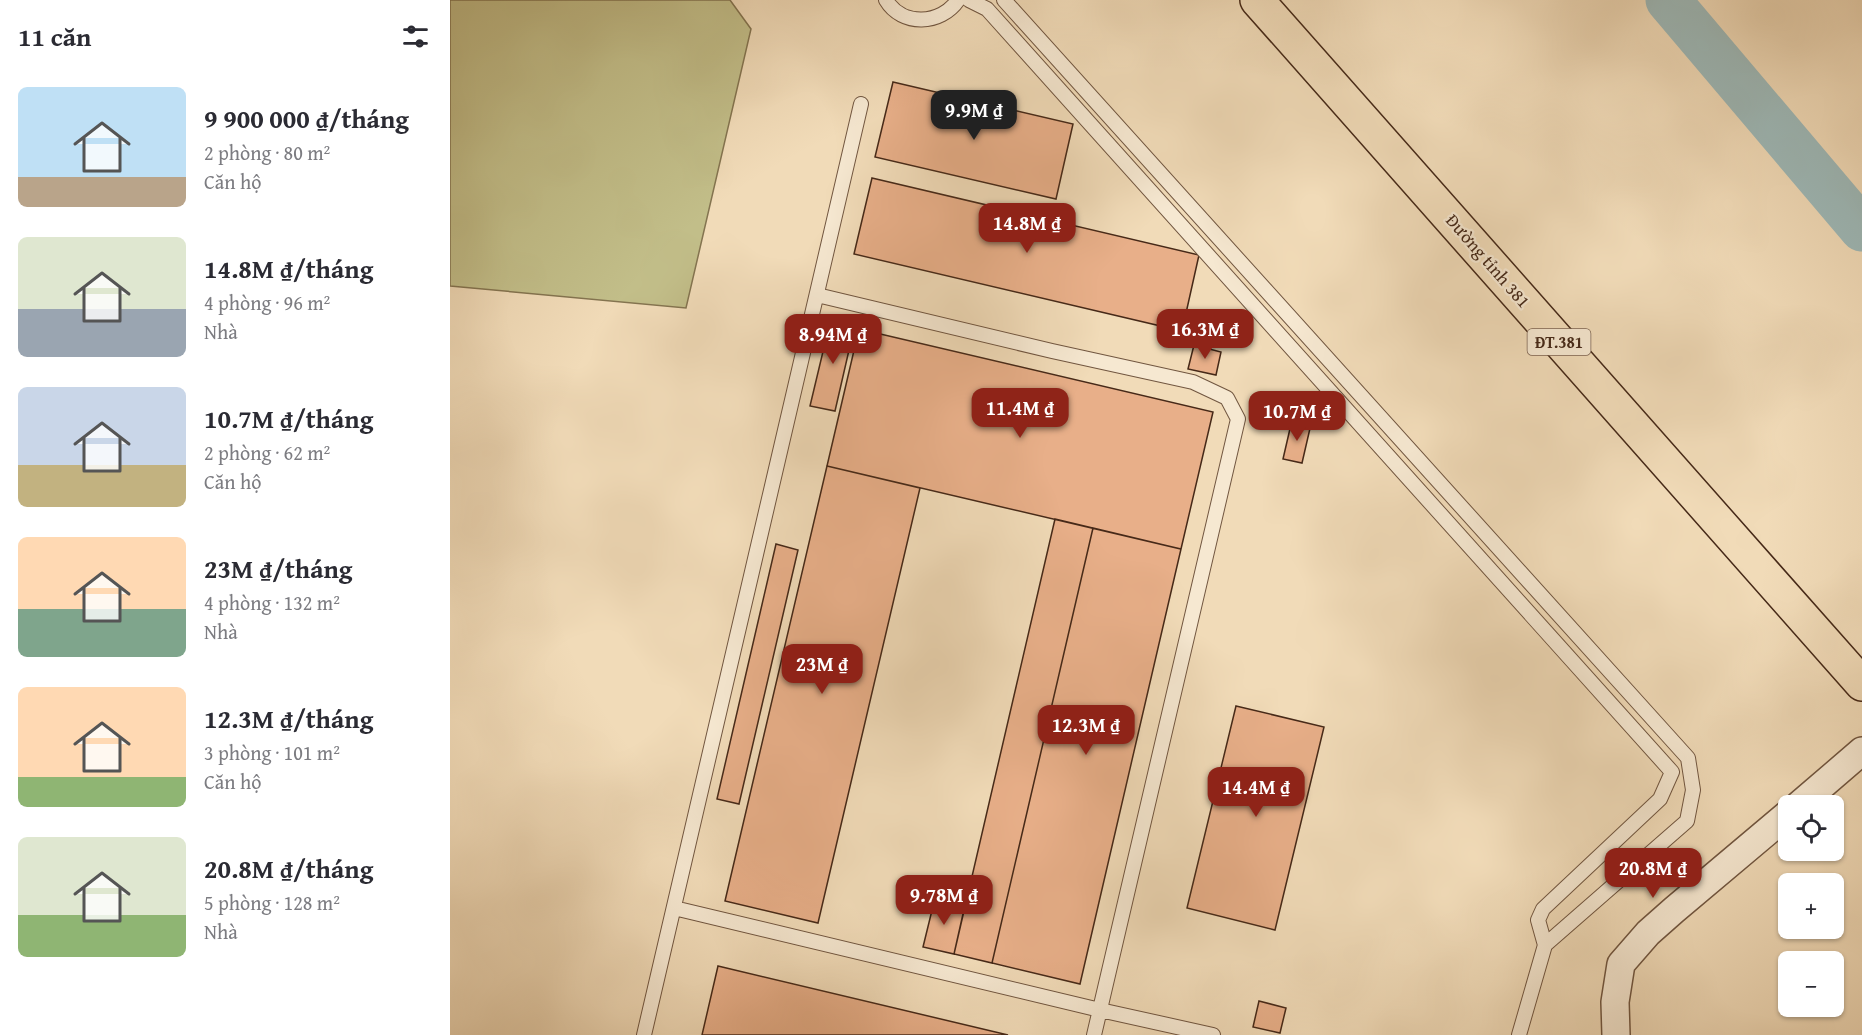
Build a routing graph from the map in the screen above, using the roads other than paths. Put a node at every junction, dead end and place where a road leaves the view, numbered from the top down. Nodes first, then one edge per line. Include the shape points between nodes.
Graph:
1 (886, 0) edge
2 (958, 0) edge
3 (969, 0) edge
4 (1004, 0) edge
5 (1257, 0) edge
6 (861, 104) dead end
7 (817, 295) junction
8 (1862, 684) edge
9 (1862, 751) edge
10 (1672, 772) junction
11 (1693, 790) junction
12 (1811, 795) edge
13 (1778, 822) edge
14 (674, 908) junction
15 (1545, 945) junction
16 (1100, 1010) junction
17 (644, 1035) edge
18 (1094, 1035) edge
19 (1213, 1035) edge
20 (1519, 1035) edge
21 (1616, 1035) edge

1 - 2 lane via 897,12 920,20 944,14
3 - 10 lane via 987,9
4 - 11 lane via 1688,758
5 - 8 main road, Đường tỉnh 381 / ĐT.381
6 - 7 lane
7 - 14 lane
7 - 16 lane via 1193,382 1227,398 1238,419
9 - 12 street
10 - 11 lane
10 - 15 lane via 1660,799 1544,909 1538,920
11 - 15 lane via 1687,821
13 - 21 street via 1648,933 1621,964
14 - 16 lane
14 - 17 lane
15 - 20 lane
16 - 18 lane
16 - 19 lane

